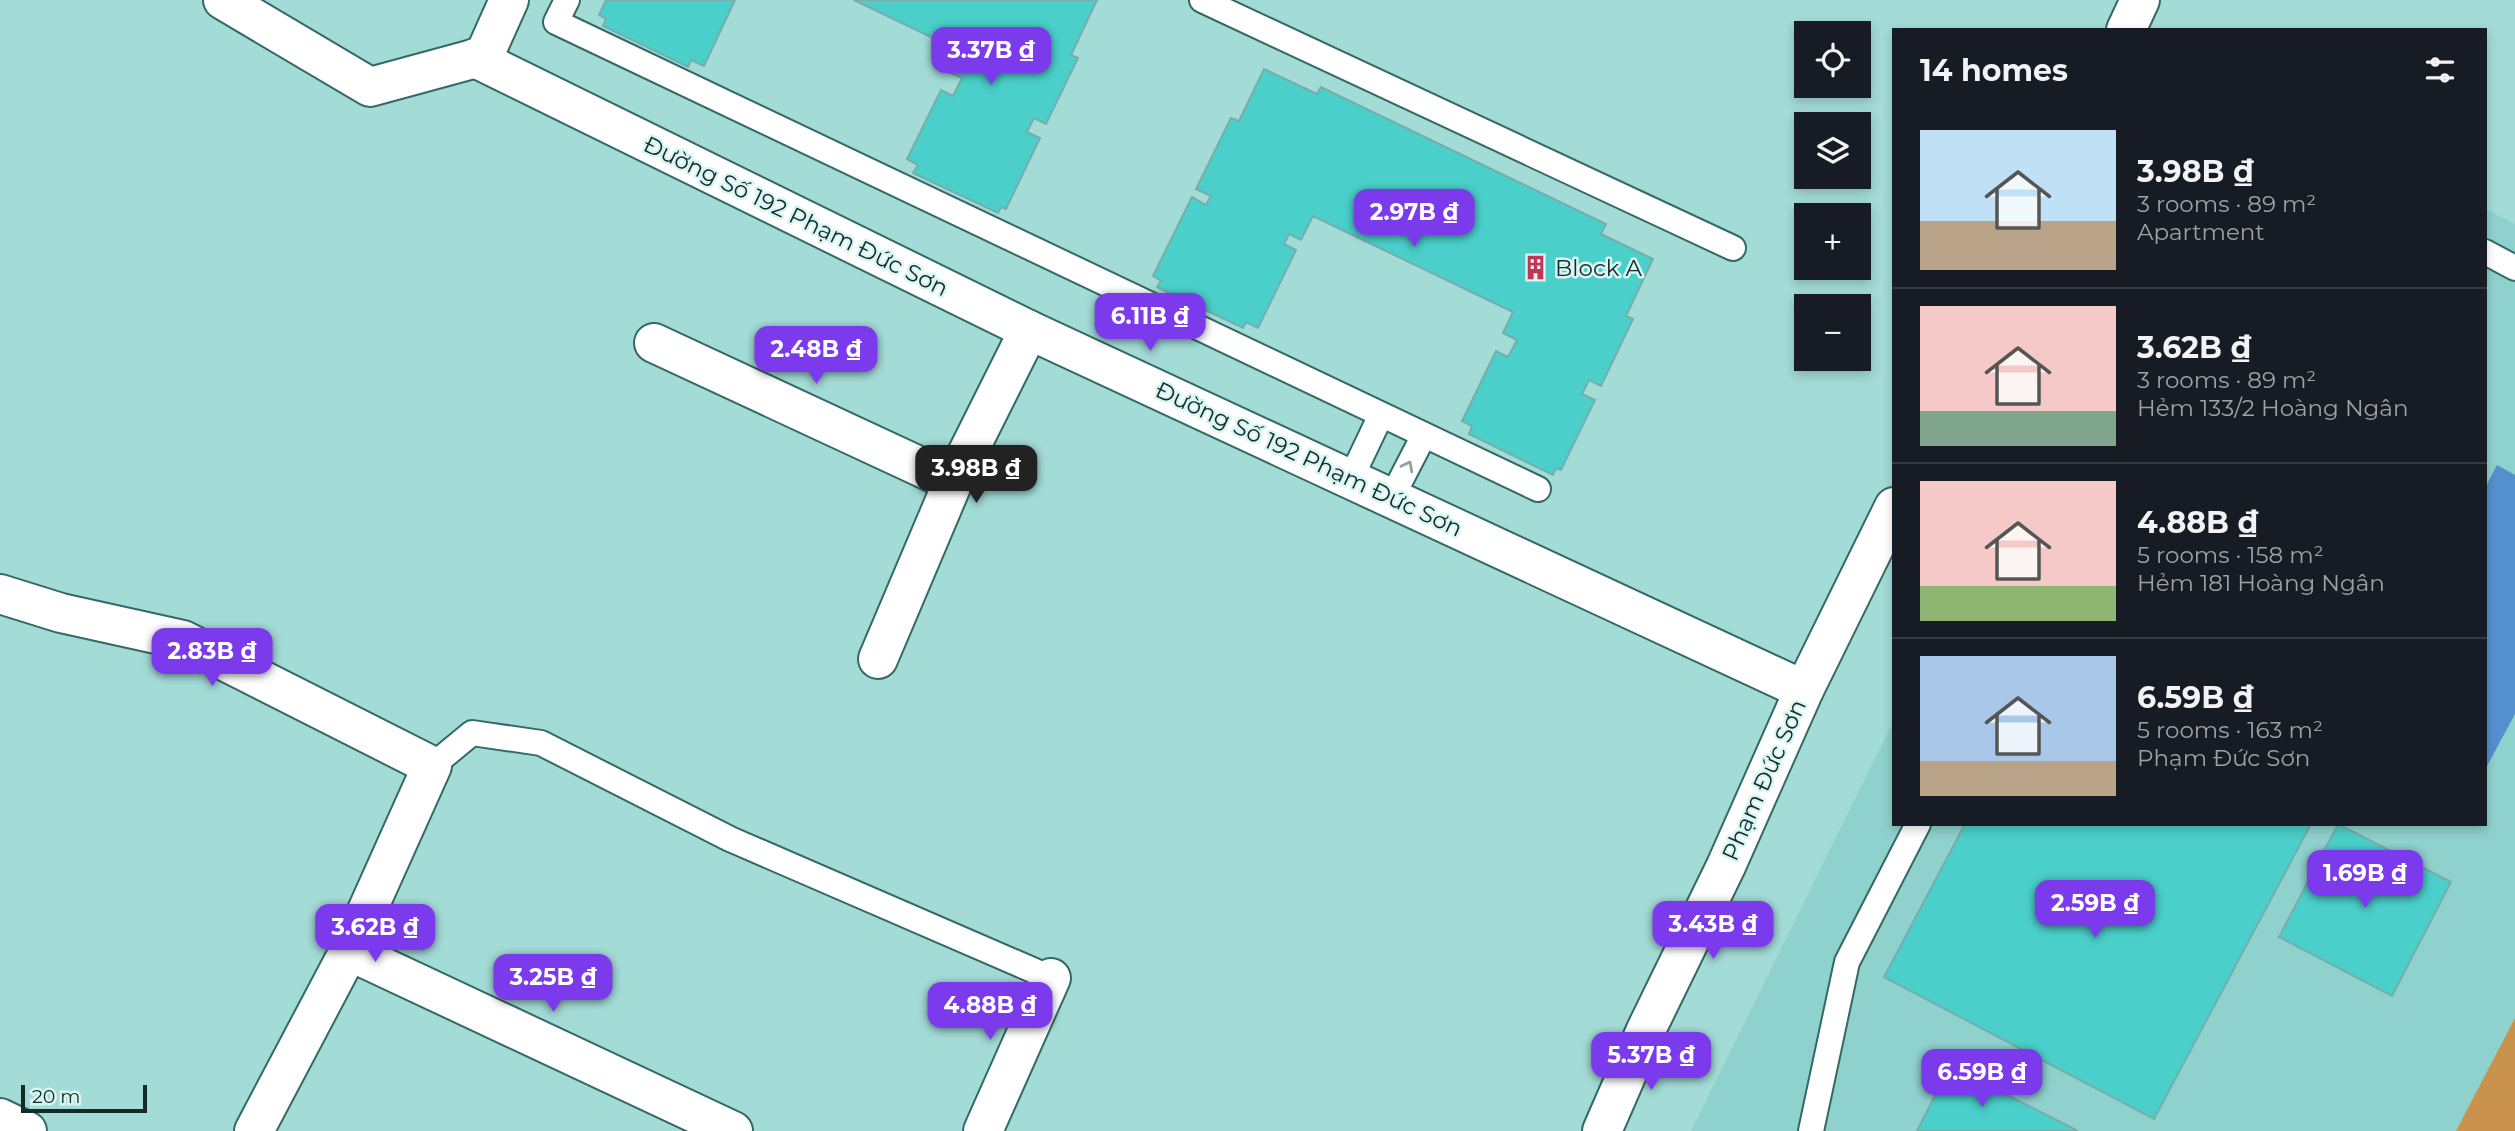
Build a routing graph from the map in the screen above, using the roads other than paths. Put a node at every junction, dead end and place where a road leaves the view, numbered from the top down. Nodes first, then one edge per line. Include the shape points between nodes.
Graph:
1 (223, 0) edge
2 (509, 0) edge
3 (567, 0) edge
4 (1202, 0) edge
5 (2140, 0) edge
6 (2127, 28) edge
7 (475, 58) junction
8 (1733, 248) dead end
9 (2487, 253) edge
10 (2515, 268) edge
11 (1029, 330) junction
12 (654, 343) dead end
13 (1381, 415) junction
14 (1424, 435) junction
15 (1351, 478) junction
16 (953, 482) junction
17 (1538, 489) dead end
18 (1392, 497) junction
19 (1892, 511) edge
20 (0, 594) edge
21 (878, 659) dead end
22 (1804, 690) junction
23 (432, 766) junction
24 (1917, 826) edge
25 (349, 951) junction
26 (1051, 978) joint
27 (0, 1118) edge
28 (27, 1131) edge
29 (254, 1131) edge
30 (733, 1131) edge
31 (983, 1131) edge
32 (1602, 1131) edge
33 (1811, 1131) edge

1 - 7 street via 370,87
2 - 7 street via 484,56
3 - 13 lane via 556,22
4 - 8 lane
5 - 6 street
7 - 11 street, Đường Số 192 Phạm Đức Sơn
9 - 10 lane
11 - 15 street, Đường Số 192 Phạm Đức Sơn
11 - 16 street
12 - 16 street
13 - 14 lane
13 - 15 lane
14 - 17 lane
18 -> 14 lane
15 - 18 street, Đường Số 192 Phạm Đức Sơn
16 - 21 street
18 - 22 street, Đường Số 192 Phạm Đức Sơn
19 - 22 street, Phạm Đức Sơn
20 - 23 street via 61,613 183,640
22 - 32 street, Phạm Đức Sơn
23 - 25 street
23 - 26 lane via 472,733 541,743 730,839
24 - 33 lane via 1847,962
25 - 29 street
25 - 30 street
26 - 31 street
27 - 28 street

